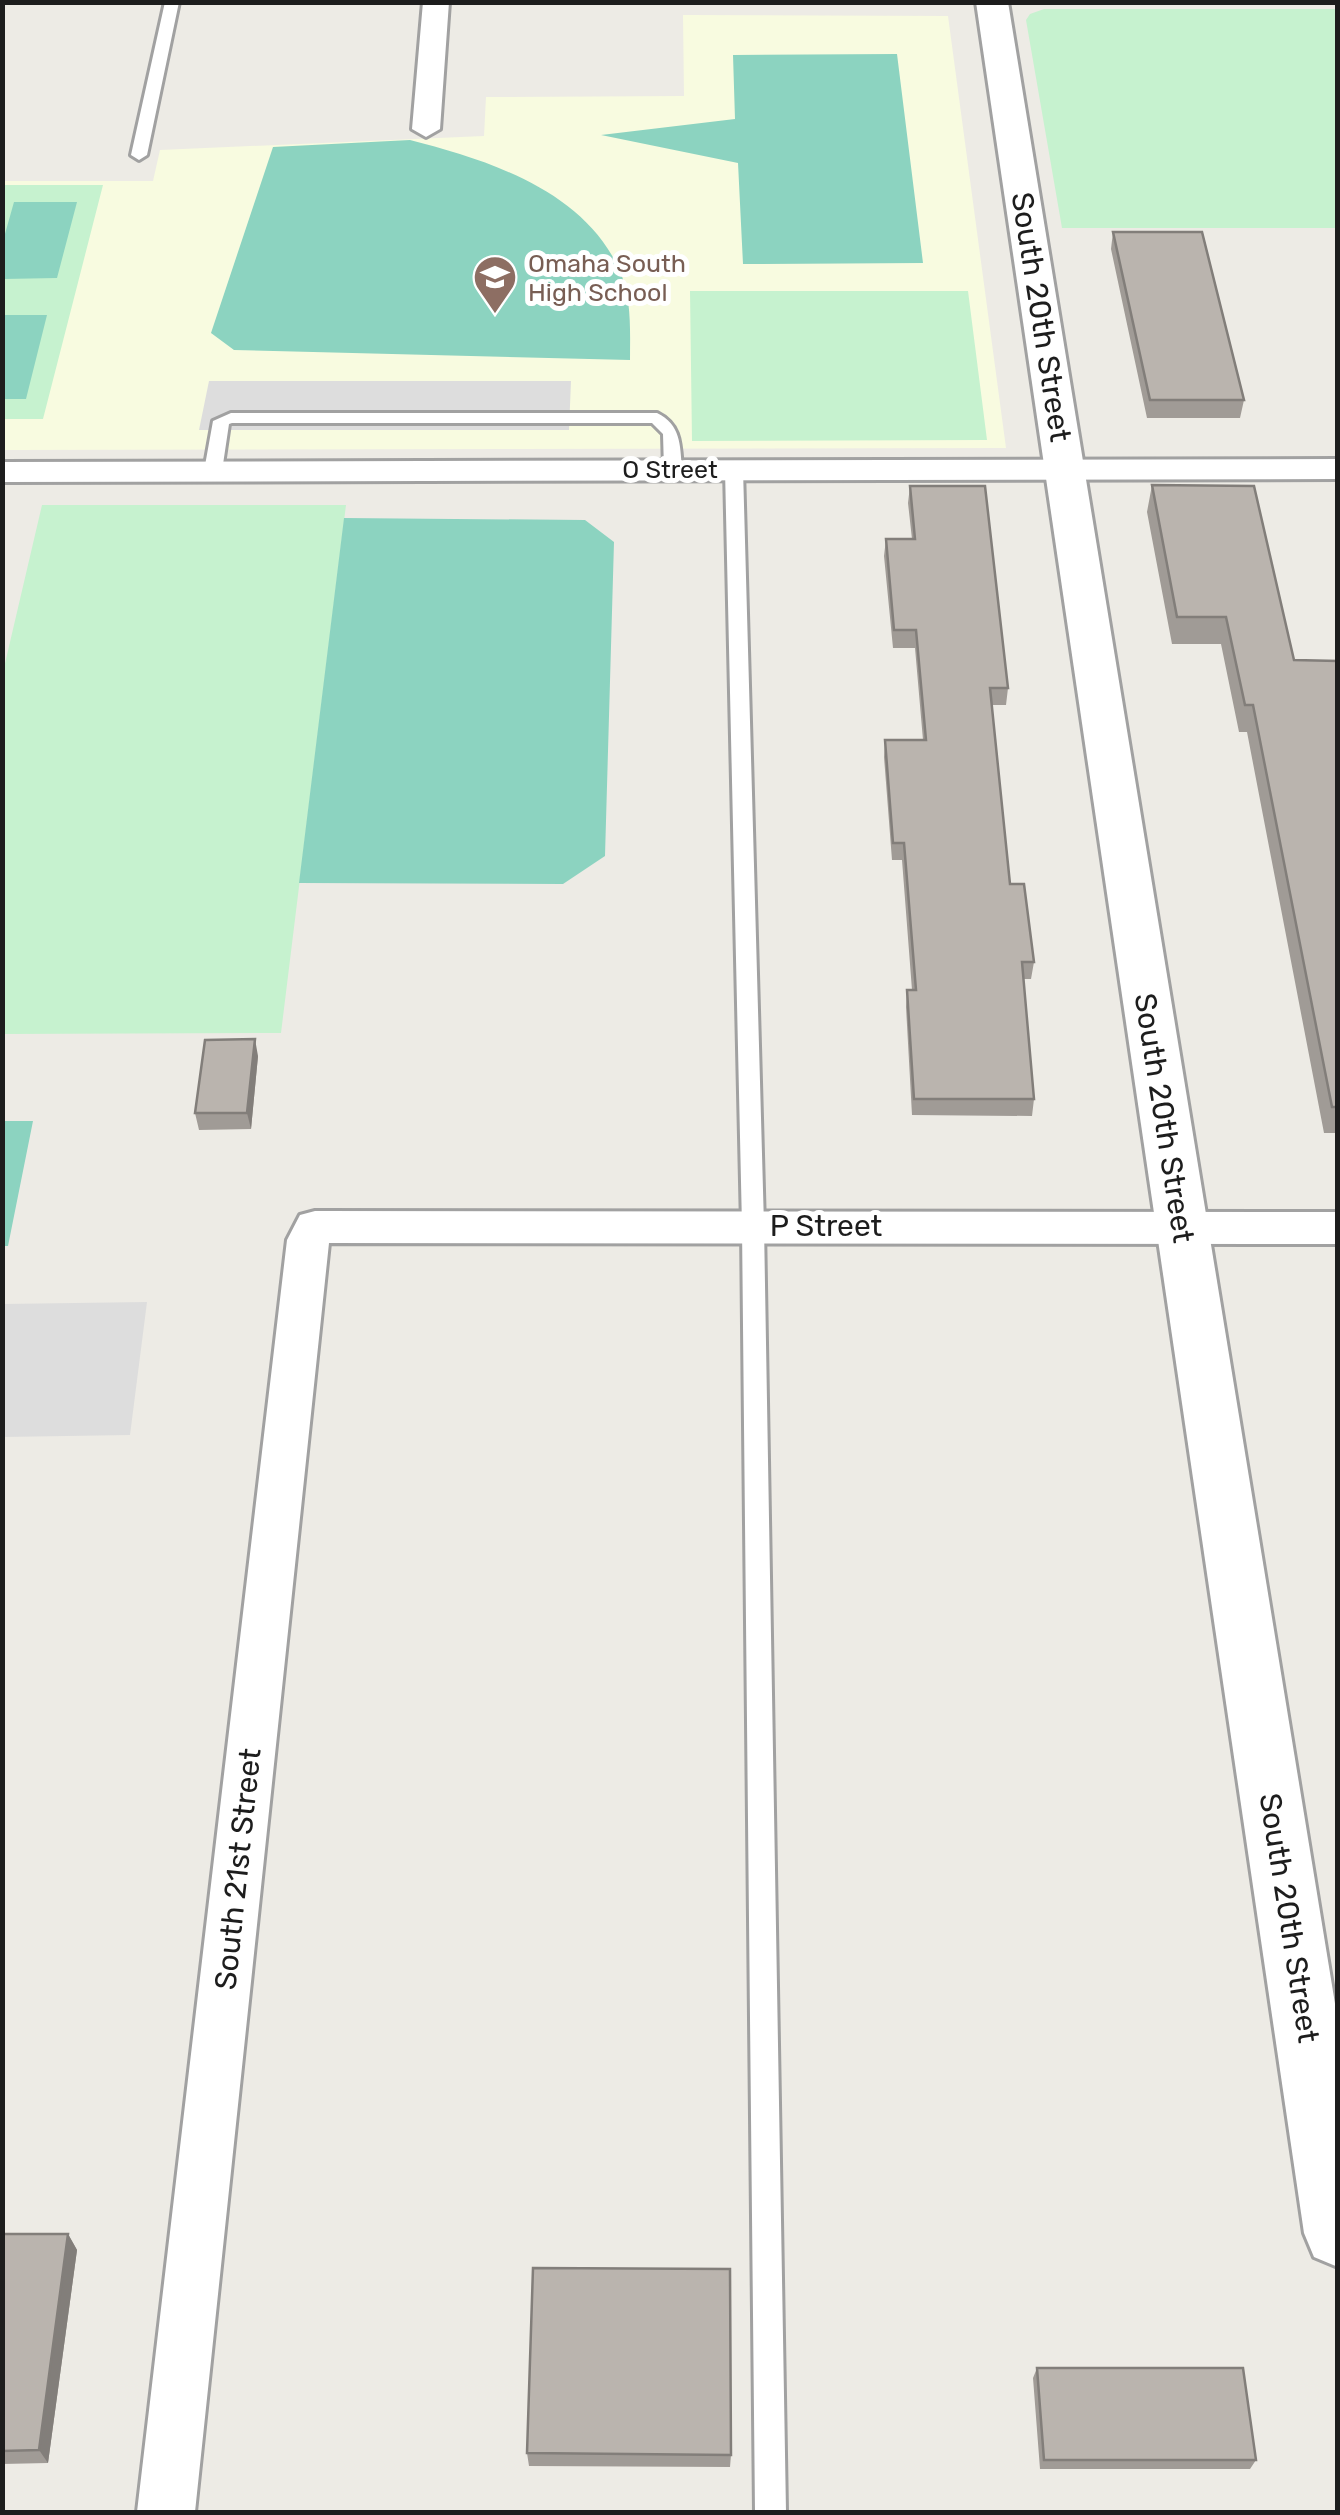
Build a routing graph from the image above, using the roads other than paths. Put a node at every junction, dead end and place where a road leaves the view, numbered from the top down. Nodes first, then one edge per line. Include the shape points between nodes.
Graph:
1 (172, 2) edge
2 (436, 2) edge
3 (992, 2) edge
4 (426, 129) dead end
5 (139, 155) dead end
6 (673, 469) junction
7 (734, 469) junction
8 (1065, 469) junction
9 (1338, 469) edge
10 (213, 470) junction
11 (2, 472) edge
12 (754, 1226) junction
13 (315, 1227) joint
14 (1181, 1228) junction
15 (1338, 1228) edge
16 (1338, 2233) edge
17 (166, 2512) edge
18 (771, 2512) edge

1 - 5 lane
2 - 4 street
3 - 8 street, South 20th Street
6 - 7 street, O Street
6 - 10 street, O Street
6 - 10 lane via 671,433 656,418 231,418 221,421
7 - 8 street, O Street
7 - 12 lane
8 - 9 street, O Street
8 - 14 street, South 20th Street
10 - 11 street, O Street
12 - 13 street, P Street
12 - 14 street, P Street
12 - 18 lane
13 - 17 street, South 21st Street via 308,1240
14 - 15 street, P Street
14 - 16 street, South 20th Street

